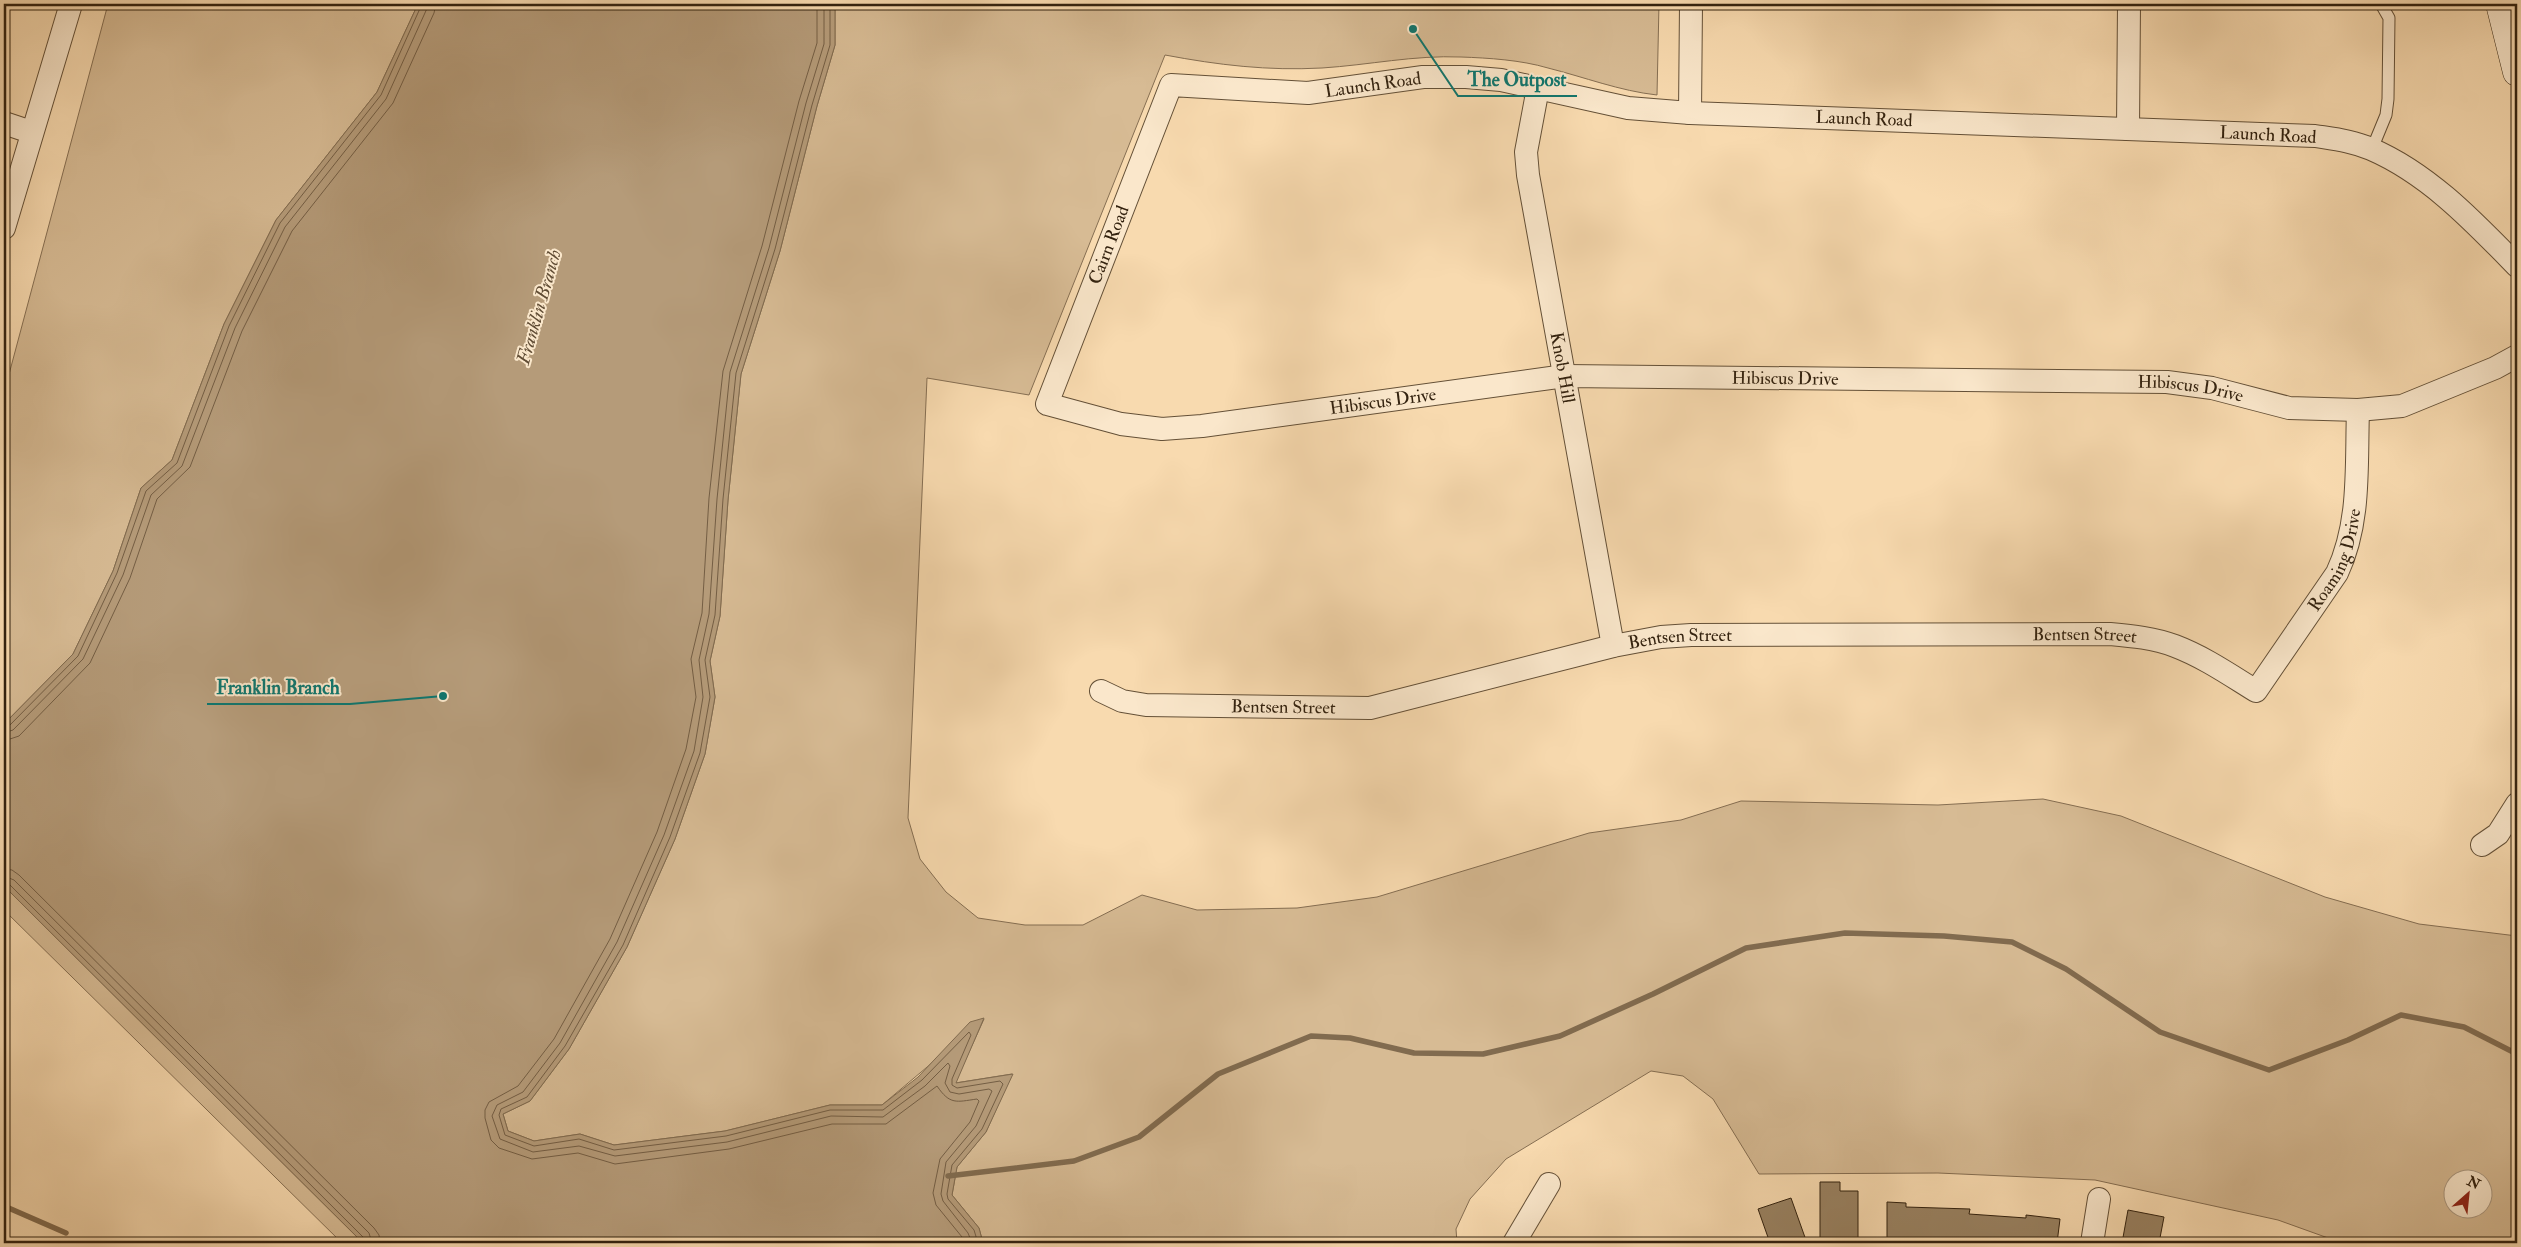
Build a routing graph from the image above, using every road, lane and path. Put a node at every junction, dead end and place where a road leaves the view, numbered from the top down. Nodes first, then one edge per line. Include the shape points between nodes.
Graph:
1 (71, 4) edge
2 (1691, 4) edge
3 (2128, 4) edge
4 (2381, 4) edge
5 (2500, 4) edge
6 (2517, 72) edge
7 (1171, 85) joint
8 (1538, 88) junction
9 (1690, 113) junction
10 (4, 123) edge
11 (2128, 129) junction
12 (31, 132) junction
13 (2372, 149) junction
14 (4, 228) edge
15 (2517, 266) edge
16 (2517, 356) edge
17 (1565, 376) junction
18 (1047, 404) joint
19 (2358, 410) junction
20 (1613, 646) junction
21 (1101, 691) dead end
22 (2256, 691) joint
23 (2517, 804) edge
24 (2482, 845) dead end
25 (1549, 1184) dead end
26 (2099, 1199) dead end
27 (1514, 1243) edge
28 (2092, 1243) edge

1 - 12 street
2 - 9 street
3 - 11 street
4 - 13 lane via 2389,18 2388,99 2386,115
5 - 6 street
7 - 8 street, Launch Road via 1308,93 1423,77 1466,76
7 - 18 street, Cairn Road
8 - 9 street, Launch Road via 1628,108
8 - 17 street, Knob Hill via 1526,152 1528,175
9 - 11 street, Launch Road
10 - 12 street
11 - 13 street, Launch Road via 2315,136
12 - 14 street
13 - 15 street, Launch Road via 2464,211
16 - 19 street, Hibiscus Drive via 2402,406
17 - 18 street, Hibiscus Drive via 1162,429 1121,424
17 - 19 street, Hibiscus Drive via 2167,382 2212,388 2288,408
17 - 20 street, Knob Hill
19 - 22 street, Roaming Drive via 2354,522 2347,552 2337,573
20 - 21 street, Bentsen Street via 1370,708 1146,705 1122,701
20 - 22 street, Bentsen Street via 1661,636 1691,635 2110,634 2142,637 2173,645
23 - 24 street via 2498,834
25 - 27 street
26 - 28 street

